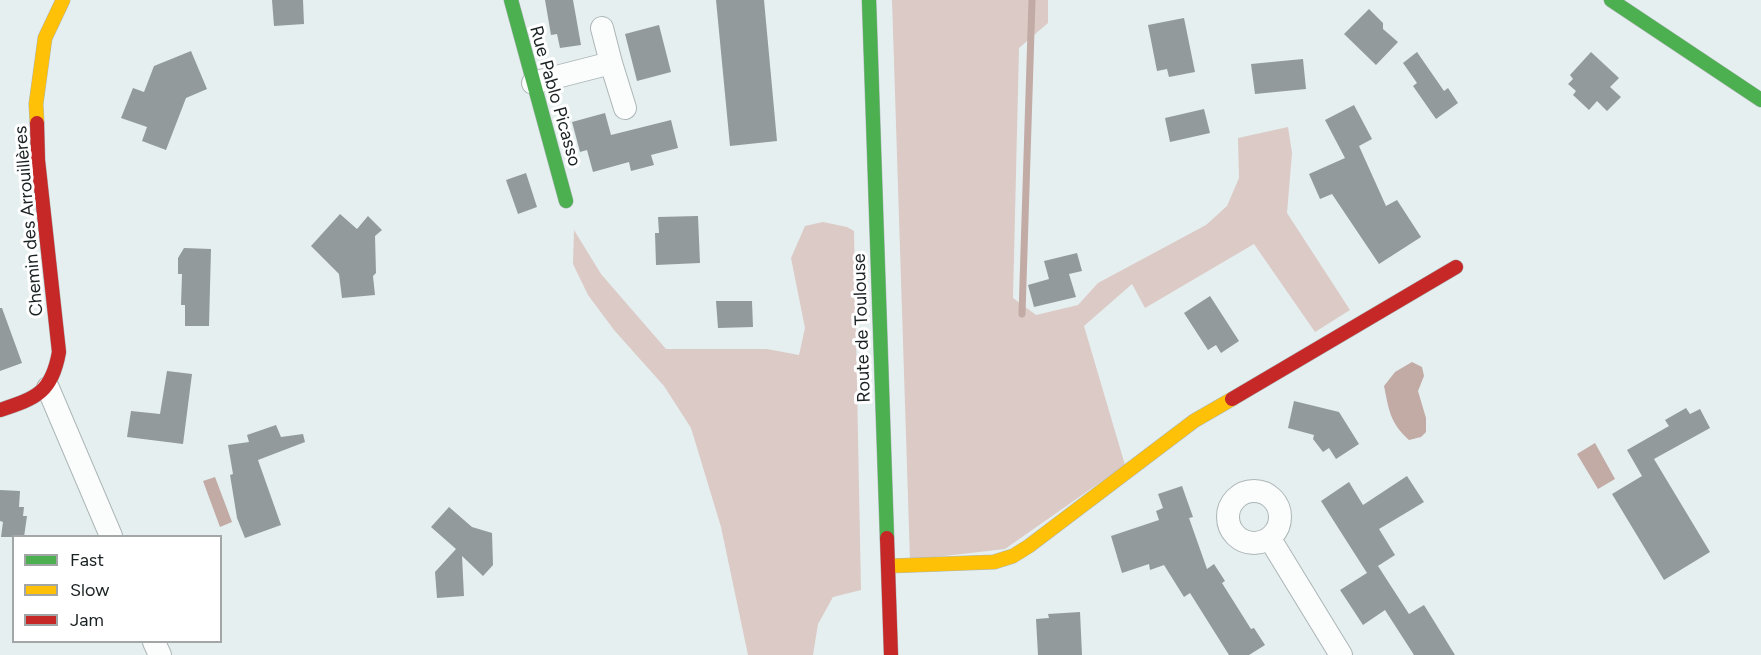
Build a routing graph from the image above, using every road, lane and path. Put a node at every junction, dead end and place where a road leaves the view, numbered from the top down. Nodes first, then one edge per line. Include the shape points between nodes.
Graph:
1 (63, 0) edge
2 (511, 0) edge
3 (869, 0) edge
4 (1611, 0) edge
5 (602, 28) dead end
6 (611, 63) junction
7 (533, 83) junction
8 (1761, 100) edge
9 (625, 108) dead end
10 (566, 201) dead end
11 (1456, 267) dead end
12 (48, 388) junction
13 (0, 410) edge
14 (110, 535) edge
15 (1270, 539) dead end
16 (889, 566) junction
17 (891, 655) edge
18 (1341, 655) edge

1 - 12 street, Chemin des Arrouillères via 45,38 36,104 38,160 59,352 54,379
2 - 7 street, Rue Pablo Picasso
3 - 16 street, Route de Toulouse
4 - 8 street
5 - 6 street
6 - 7 street
6 - 9 street
7 - 10 street, Rue Pablo Picasso
11 - 16 street via 1194,421 1013,556 994,562
12 - 13 street via 28,401
12 - 14 street
15 - 18 street
16 - 17 street, Route de Toulouse

